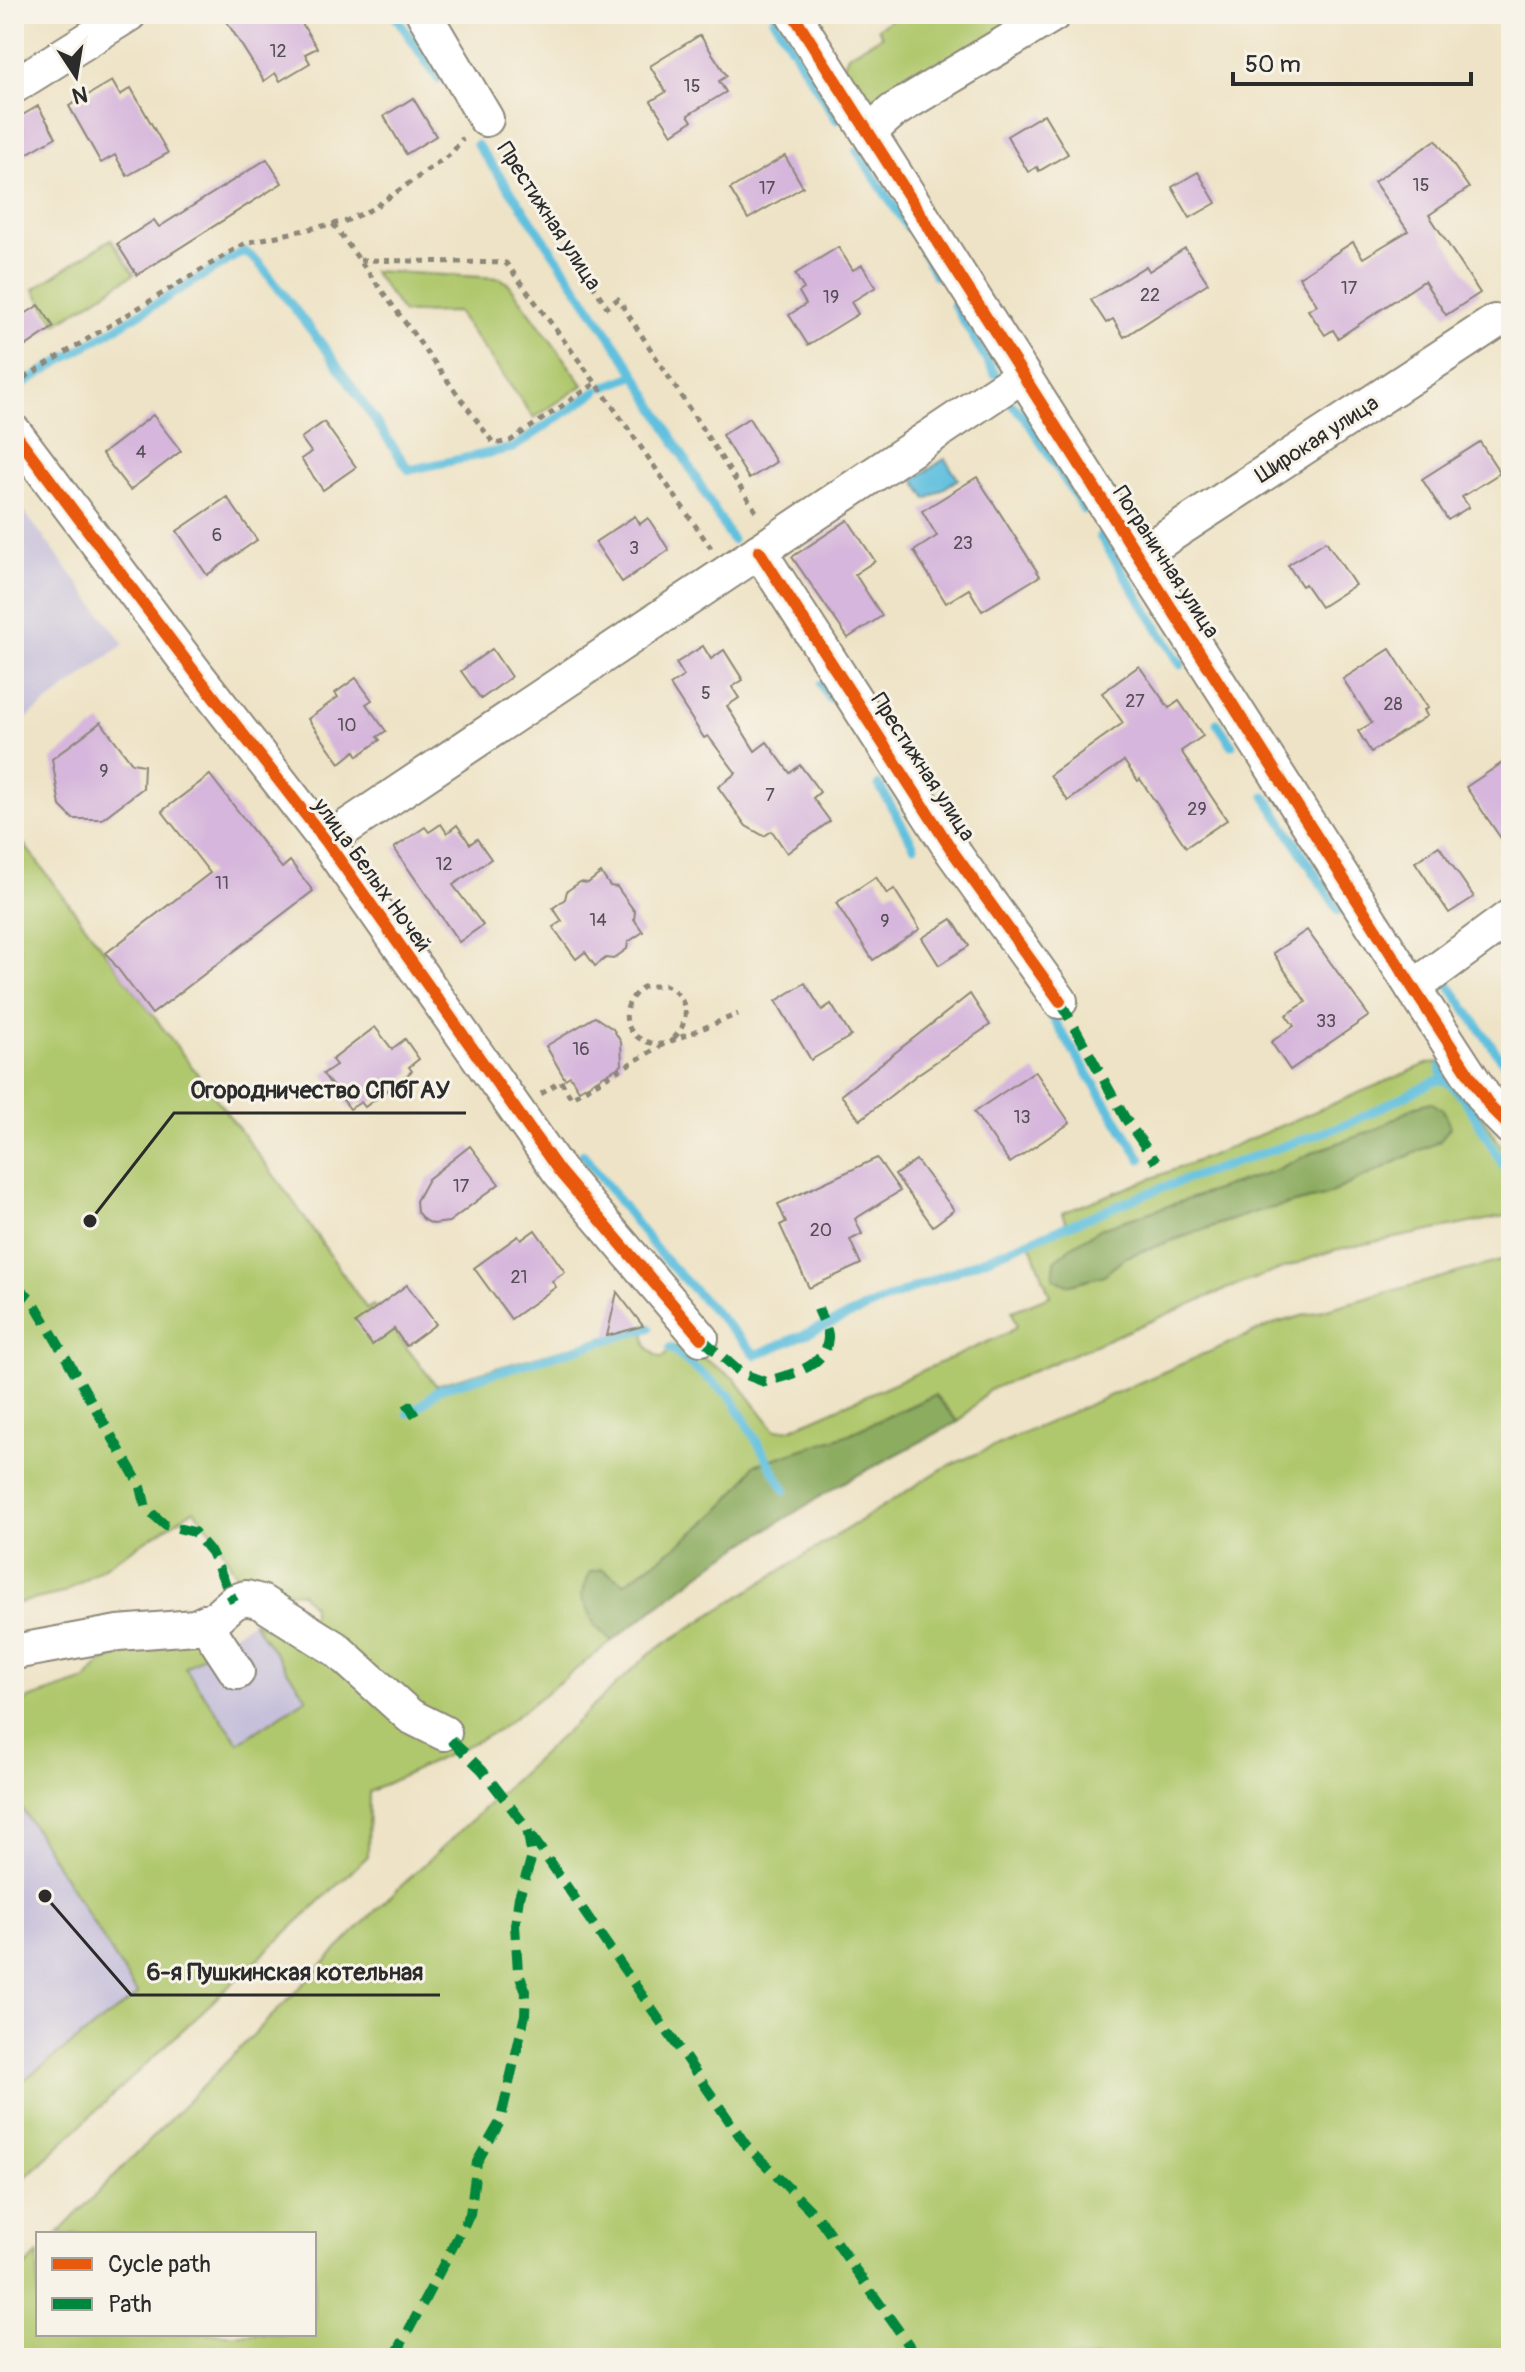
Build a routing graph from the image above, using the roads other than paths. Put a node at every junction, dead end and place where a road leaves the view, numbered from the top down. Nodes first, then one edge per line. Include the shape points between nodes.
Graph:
1 (129, 14) edge
2 (424, 14) edge
3 (793, 14) edge
4 (1054, 14) edge
5 (14, 86) edge
6 (479, 123) road end
7 (869, 132) junction
8 (1495, 322) dead end
9 (1021, 376) junction
10 (14, 432) edge
11 (759, 551) junction
12 (1138, 556) junction
13 (326, 841) junction
14 (1511, 916) edge
15 (1413, 988) junction
16 (1060, 1001) dead end
17 (1511, 1128) edge
18 (701, 1338) dead end
19 (205, 1623) junction
20 (14, 1652) edge
21 (237, 1672) dead end
22 (444, 1733) dead end

1 - 5 street
2 - 6 street, Престижная улица
3 - 7 street, Пограничная улица
4 - 7 street via 893,111
7 - 9 street, Пограничная улица
8 - 12 street, Широкая улица
9 - 11 street
9 - 12 street, Пограничная улица
10 - 13 street, улица Белых Ночей
11 - 13 street
11 - 16 street, Престижная улица via 953,852
12 - 15 street, Пограничная улица
13 - 18 street, улица Белых Ночей via 559,1171
14 - 15 street
15 - 17 street, Пограничная улица via 1491,1108
19 - 20 street
19 - 21 street
19 - 22 street via 234,1602 261,1602 336,1649 410,1716

